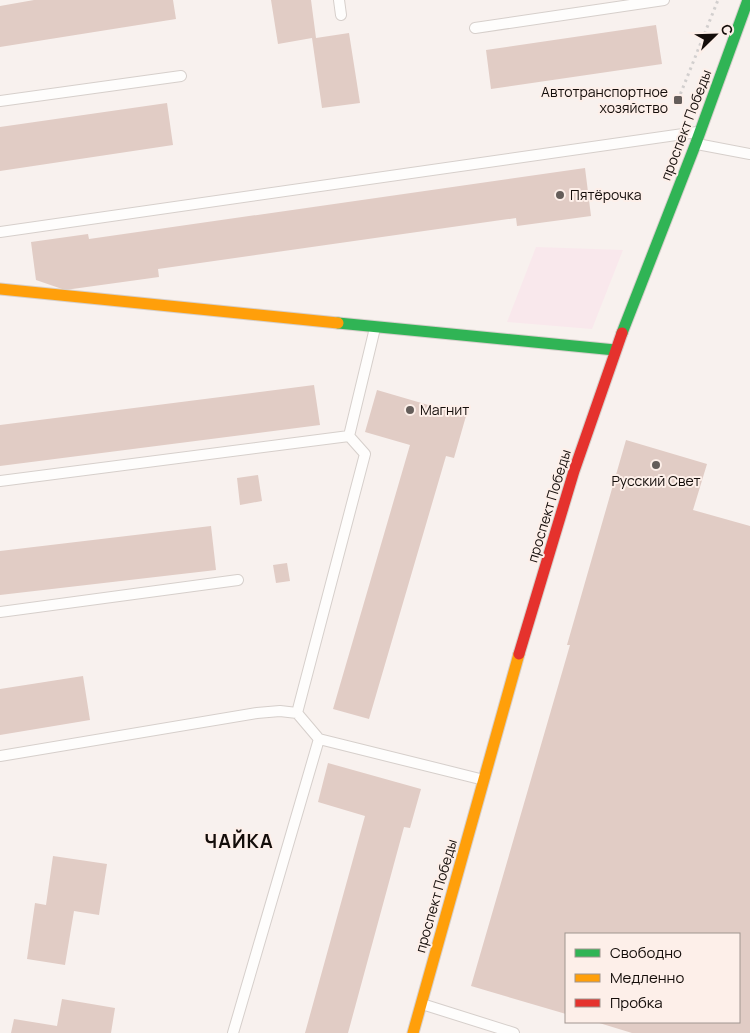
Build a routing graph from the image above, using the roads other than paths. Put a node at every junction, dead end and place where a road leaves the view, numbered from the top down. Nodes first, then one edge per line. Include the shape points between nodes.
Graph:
1 (339, 0) edge
2 (664, 0) edge
3 (747, 0) edge
4 (341, 15) dead end
5 (475, 28) dead end
6 (180, 76) dead end
7 (0, 102) edge
8 (700, 131) junction
9 (696, 143) junction
10 (750, 154) edge
11 (0, 232) edge
12 (0, 289) edge
13 (375, 326) junction
14 (615, 350) junction
15 (349, 436) junction
16 (0, 481) edge
17 (238, 580) dead end
18 (0, 612) edge
19 (297, 712) junction
20 (319, 739) junction
21 (0, 756) edge
22 (485, 781) junction
23 (421, 1004) junction
24 (233, 1033) edge
25 (412, 1033) edge
26 (514, 1033) edge

1 - 4 lane
2 - 5 lane
3 - 8 main road, проспект Победы via 738,42
6 - 7 lane
8 - 9 main road, проспект Победы
8 - 11 lane
9 - 10 lane
9 - 14 main road, проспект Победы
12 - 13 main road
13 - 14 main road
13 - 15 lane
14 - 22 main road, проспект Победы via 523,642
15 - 16 lane
15 - 19 lane via 364,454
17 - 18 lane
19 - 20 lane
19 - 21 lane via 257,712
20 - 22 lane
20 - 24 lane
22 - 23 main road, проспект Победы
23 - 25 main road, проспект Победы
23 - 26 lane

